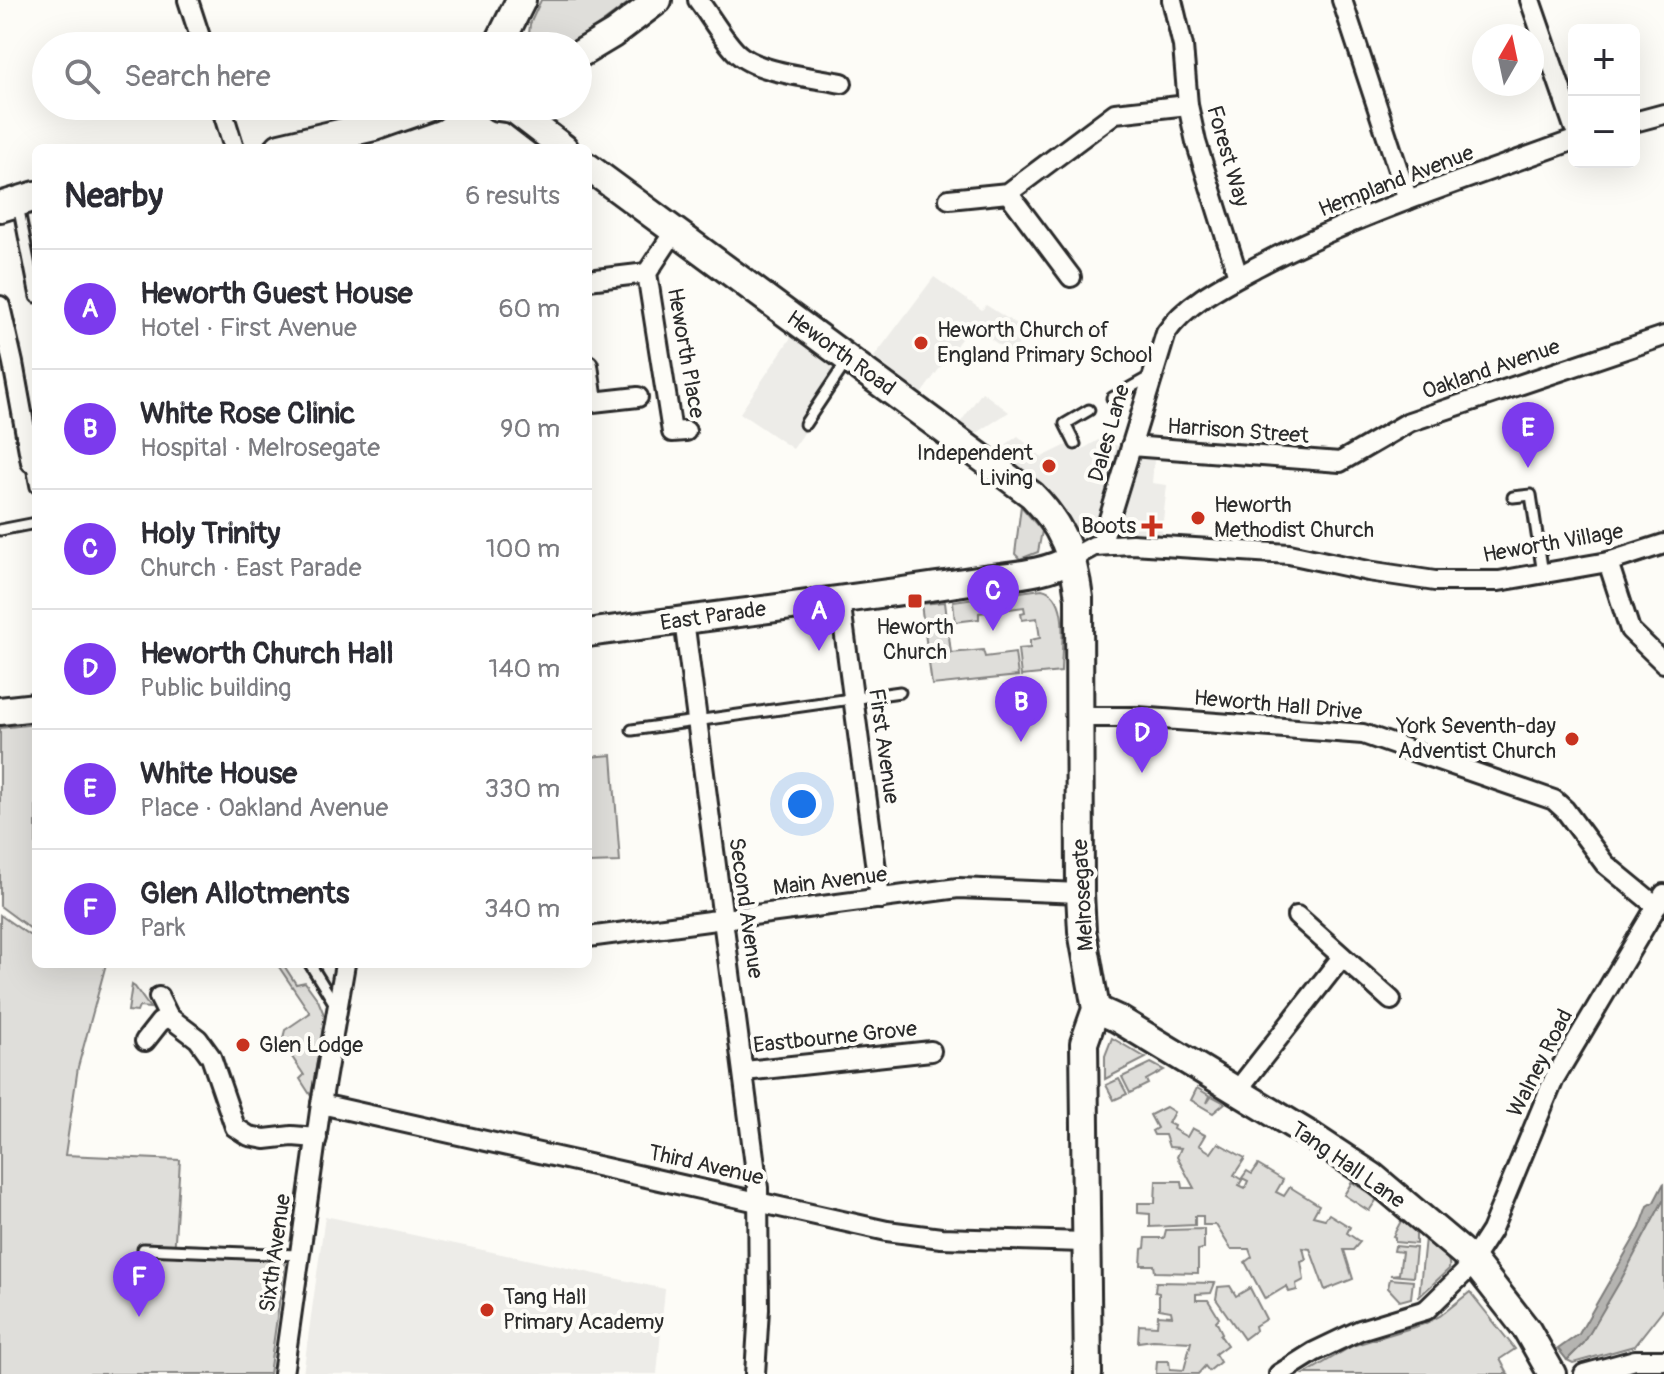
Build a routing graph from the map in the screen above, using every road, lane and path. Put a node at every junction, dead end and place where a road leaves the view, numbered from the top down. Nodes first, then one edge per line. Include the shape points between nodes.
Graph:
1 (188, 0) edge
2 (658, 0) edge
3 (698, 0) edge
4 (1172, 0) edge
5 (1342, 0) edge
6 (1530, 0) edge
7 (518, 6) edge
8 (198, 32) edge
9 (505, 32) edge
10 (518, 32) edge
11 (592, 47) edge
12 (842, 83) dead end
13 (1188, 105) junction
14 (1568, 110) edge
15 (1664, 114) edge
16 (225, 120) edge
17 (391, 120) edge
18 (532, 120) edge
19 (1640, 120) edge
20 (554, 140) edge
21 (1568, 142) edge
22 (233, 144) edge
23 (297, 144) edge
24 (592, 170) edge
25 (1008, 193) junction
26 (949, 199) dead end
27 (1408, 200) junction
28 (18, 201) edge
29 (674, 232) junction
30 (647, 273) junction
31 (32, 276) edge
32 (1238, 276) junction
33 (1071, 277) dead end
34 (593, 280) edge
35 (0, 306) edge
36 (1664, 336) edge
37 (848, 358) junction
38 (7, 364) edge
39 (1151, 376) junction
40 (638, 397) dead end
41 (1112, 398) dead end
42 (592, 403) edge
43 (1089, 410) dead end
44 (805, 424) dead end
45 (686, 431) dead end
46 (1075, 444) dead end
47 (1131, 446) junction
48 (32, 455) edge
49 (1340, 462) joint
50 (1513, 497) dead end
51 (32, 524) edge
52 (0, 530) edge
53 (1664, 544) edge
54 (1101, 545) junction
55 (1072, 558) junction
56 (1608, 562) junction
57 (1543, 574) junction
58 (840, 599) junction
59 (684, 620) junction
60 (592, 632) edge
61 (1664, 663) edge
62 (900, 692) dead end
63 (853, 699) junction
64 (32, 707) edge
65 (0, 711) edge
66 (1080, 717) junction
67 (697, 720) junction
68 (632, 730) dead end
69 (1080, 893) junction
70 (880, 899) junction
71 (1660, 899) edge
72 (1297, 916) dead end
73 (722, 919) junction
74 (592, 936) edge
75 (1342, 957) junction
76 (312, 968) edge
77 (344, 968) edge
78 (159, 997) dead end
79 (1391, 1000) dead end
80 (337, 1009) junction
81 (1096, 1009) junction
82 (169, 1017) junction
83 (145, 1041) dead end
84 (931, 1051) dead end
85 (745, 1071) junction
86 (1236, 1092) junction
87 (321, 1104) junction
88 (317, 1138) junction
89 (759, 1202) junction
90 (1085, 1242) junction
91 (143, 1249) dead end
92 (298, 1255) junction
93 (1473, 1261) junction
94 (1664, 1360) edge
95 (1547, 1364) edge
96 (1605, 1370) edge
97 (283, 1374) edge
98 (755, 1374) edge
99 (1088, 1374) edge
100 (1279, 1374) edge
101 (1584, 1374) edge

1 - 8 street
2 - 11 street
3 - 12 street via 747,60
4 - 13 street, Forest Way
5 - 27 street
6 - 14 street
7 - 9 main road
7 - 10 main road
13 - 25 street via 1115,113
13 - 32 street, Forest Way
15 - 19 street
16 - 22 street
17 - 23 main road
18 - 20 street
21 - 27 street, Hempland Avenue
24 - 29 street, Heworth Road
25 - 26 street
25 - 33 street
27 - 32 street, Hempland Avenue via 1307,240
28 - 31 lane
29 - 30 street, Heworth Place
29 - 37 street, Heworth Road
30 - 34 street
30 - 45 street, Heworth Place via 672,432
32 - 39 street, Dales Lane via 1174,321
35 - 38 street
36 - 49 street, Oakland Avenue via 1409,422
37 - 44 lane
37 - 55 street, Heworth Road via 1032,495 1054,520
38 - 48 street
39 - 41 lane
39 - 47 street, Dales Lane
40 - 42 street
43 - 46 lane via 1065,424
47 - 49 street, Harrison Street
47 - 54 street, Dales Lane
50 - 57 lane via 1531,495
51 - 52 lane
53 - 56 street, Heworth Village
54 - 55 street, Heworth Village
54 - 57 street, Heworth Village via 1289,554 1435,581 1499,581
55 - 58 street, East Parade via 1039,571
55 - 66 street, Melrosegate via 1079,598
56 - 57 street, Heworth Village
56 - 61 street via 1630,630
58 - 59 street, East Parade
58 - 63 street, First Avenue
59 - 60 street, East Parade
59 - 67 street, Second Avenue
62 - 63 lane
63 - 67 lane
63 - 70 street, First Avenue
64 - 65 street
66 - 69 street, Melrosegate
66 - 71 street, Heworth Hall Drive via 1363,734 1554,800 1605,864
67 - 68 lane
67 - 73 street, Second Avenue
69 - 70 street, Main Avenue via 958,888
69 - 81 street, Melrosegate
70 - 73 street, Main Avenue
71 - 93 street, Walney Road via 1554,1079 1491,1231
72 - 75 street
73 - 74 street, Main Avenue
73 - 85 street, Second Avenue
75 - 79 street
75 - 86 street
76 - 80 lane
77 - 80 street, Sixth Avenue
78 - 82 street
80 - 87 street, Sixth Avenue
81 - 86 street, Tang Hall Lane
81 - 90 street, Melrosegate via 1084,1043
82 - 83 street
82 - 88 street via 198,1039 211,1057 235,1127 265,1139
84 - 85 street, Eastbourne Grove
85 - 89 street, Second Avenue
86 - 93 street, Tang Hall Lane via 1372,1176
87 - 88 street, Sixth Avenue
87 - 89 street, Third Avenue
88 - 92 street, Sixth Avenue
89 - 90 street, Third Avenue via 941,1238
89 - 98 street, Second Avenue
90 - 99 street, Melrosegate
91 - 92 lane
92 - 97 street, Sixth Avenue
93 - 95 street, Tang Hall Lane
93 - 100 street, Walney Road via 1426,1310 1360,1330
94 - 96 street via 1635,1360
96 - 101 street

